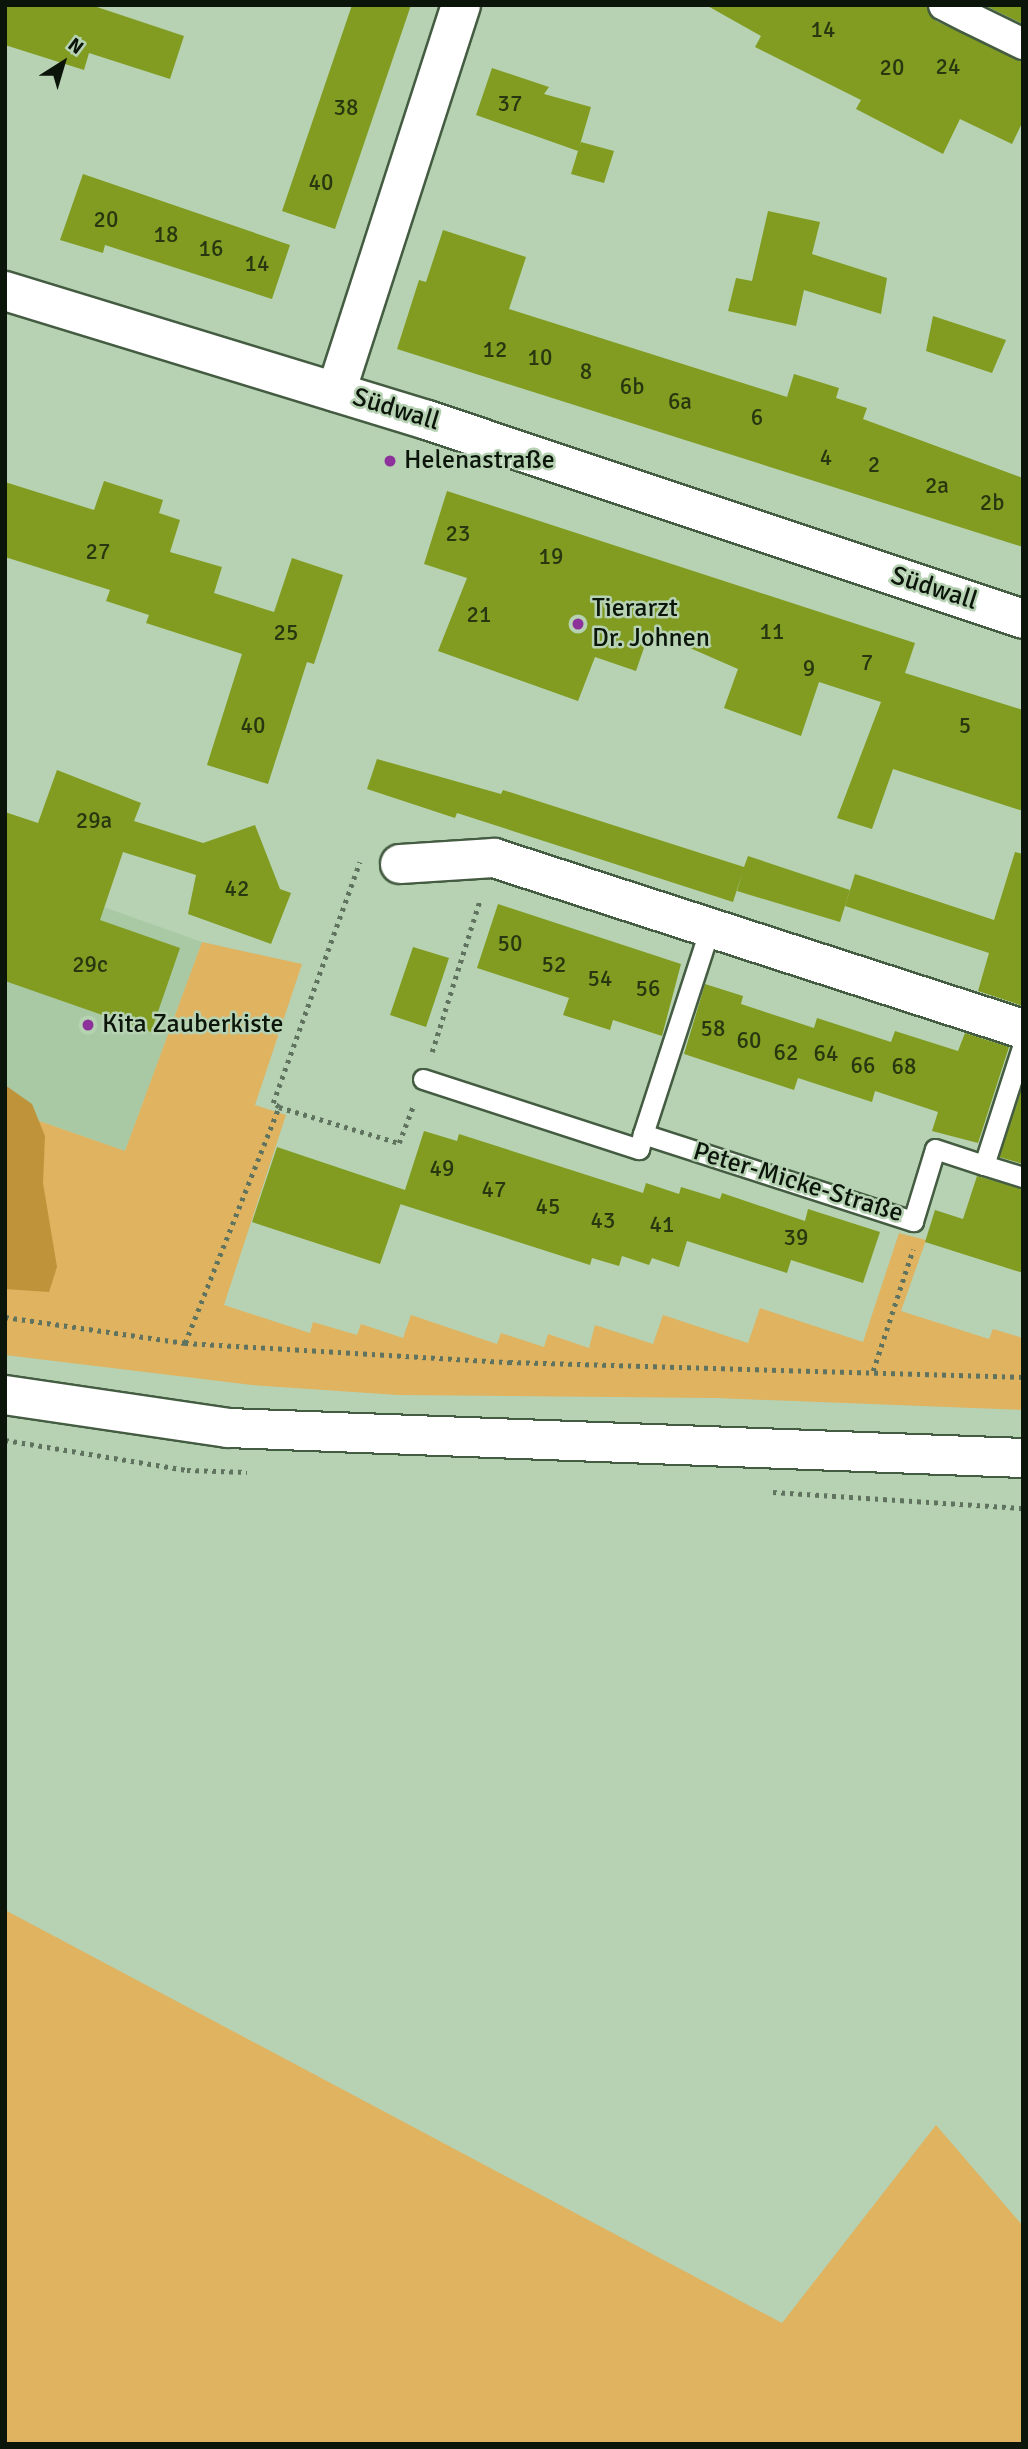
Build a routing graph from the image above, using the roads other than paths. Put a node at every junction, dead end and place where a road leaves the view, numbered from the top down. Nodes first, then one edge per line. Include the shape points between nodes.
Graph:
1 (461, 5) edge
2 (962, 14) edge
3 (1023, 44) edge
4 (5, 291) edge
5 (336, 392) junction
6 (1023, 619) edge
7 (400, 864) road end
8 (710, 928) junction
9 (1023, 1029) edge
10 (1023, 1044) edge
11 (423, 1079) road end
12 (643, 1135) junction
13 (984, 1165) junction
14 (1023, 1177) edge
15 (5, 1395) edge
16 (1023, 1458) edge

1 - 5 street
2 - 3 street
4 - 5 street, Südwall
5 - 6 street, Südwall
7 - 8 street via 494,858
8 - 9 street
8 - 12 lane
10 - 13 lane
11 - 12 lane via 639,1149
12 - 13 lane, Peter-Micke-Straße via 912,1221 936,1149
13 - 14 lane, Peter-Micke-Straße
15 - 16 street via 228,1428

